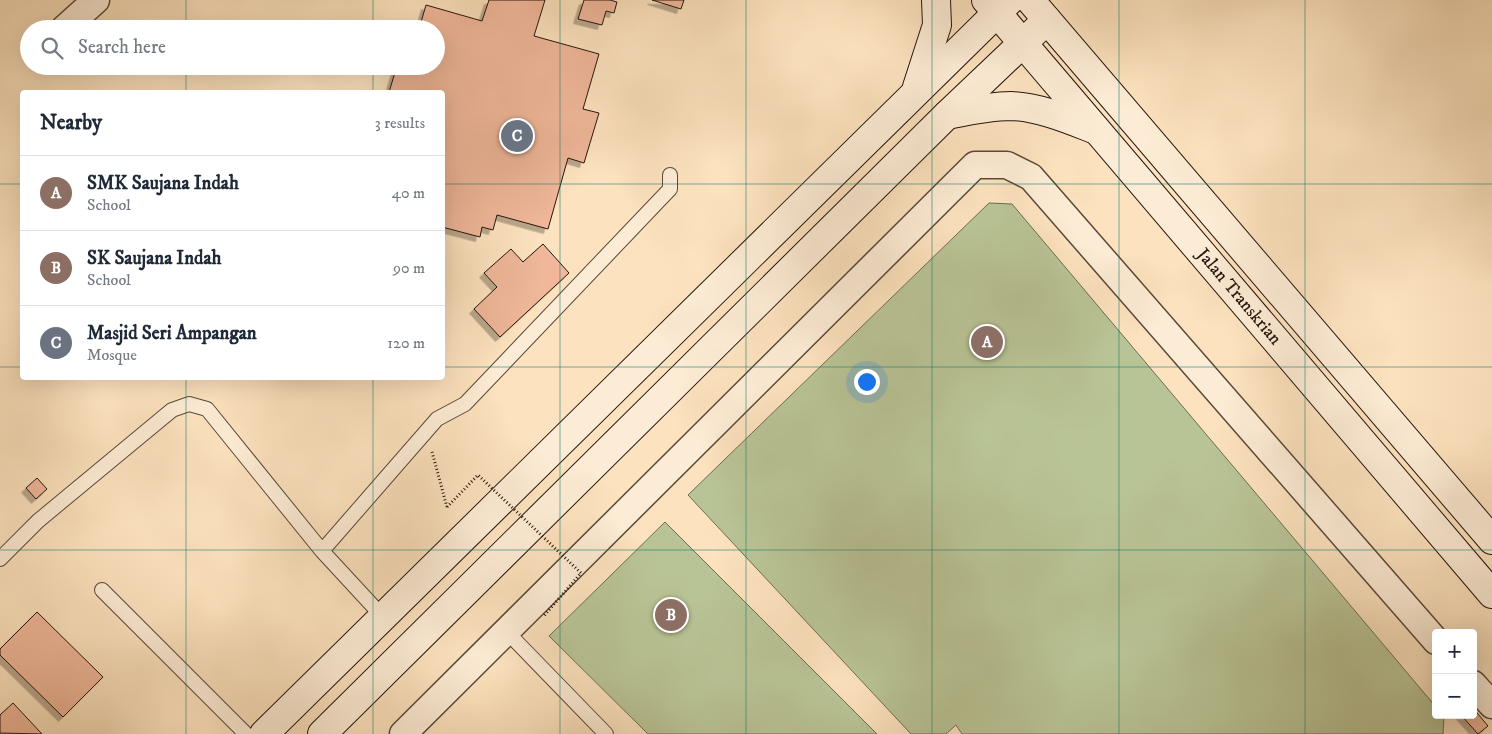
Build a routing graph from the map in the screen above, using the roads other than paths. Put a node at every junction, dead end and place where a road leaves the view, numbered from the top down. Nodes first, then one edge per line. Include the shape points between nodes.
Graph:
1 (96, 0) edge
2 (936, 0) edge
3 (998, 4) edge
4 (1039, 10) edge
5 (74, 20) edge
6 (1024, 43) junction
7 (916, 91) junction
8 (947, 115) junction
9 (1098, 130) junction
10 (670, 175) dead end
11 (1492, 540) edge
12 (322, 550) junction
13 (0, 559) edge
14 (102, 590) dead end
15 (1492, 594) edge
16 (383, 617) junction
17 (506, 631) junction
18 (1432, 636) edge
19 (1477, 688) edge
20 (1492, 705) edge
21 (246, 734) edge
22 (264, 734) edge
23 (322, 734) edge
24 (403, 734) edge
25 (606, 734) edge

1 - 5 street
2 - 7 main road via 938,25
3 - 6 main road, Jalan Transkrian
3 - 7 main road
4 - 6 main road
4 - 11 main road, Jalan Transkrian
6 - 8 main road
6 - 9 main road, Jalan Transkrian
7 - 16 main road
8 - 9 main road via 1012,106 1047,112
8 - 23 main road
9 - 15 main road, Jalan Transkrian
10 - 12 lane via 670,189 465,404 437,420
12 - 13 lane via 207,409 189,404 172,410 38,521
12 - 16 lane
14 - 21 lane
16 - 22 main road
17 - 18 street via 975,165 1007,165 1031,177
17 - 24 street
17 - 25 lane
19 - 20 street

